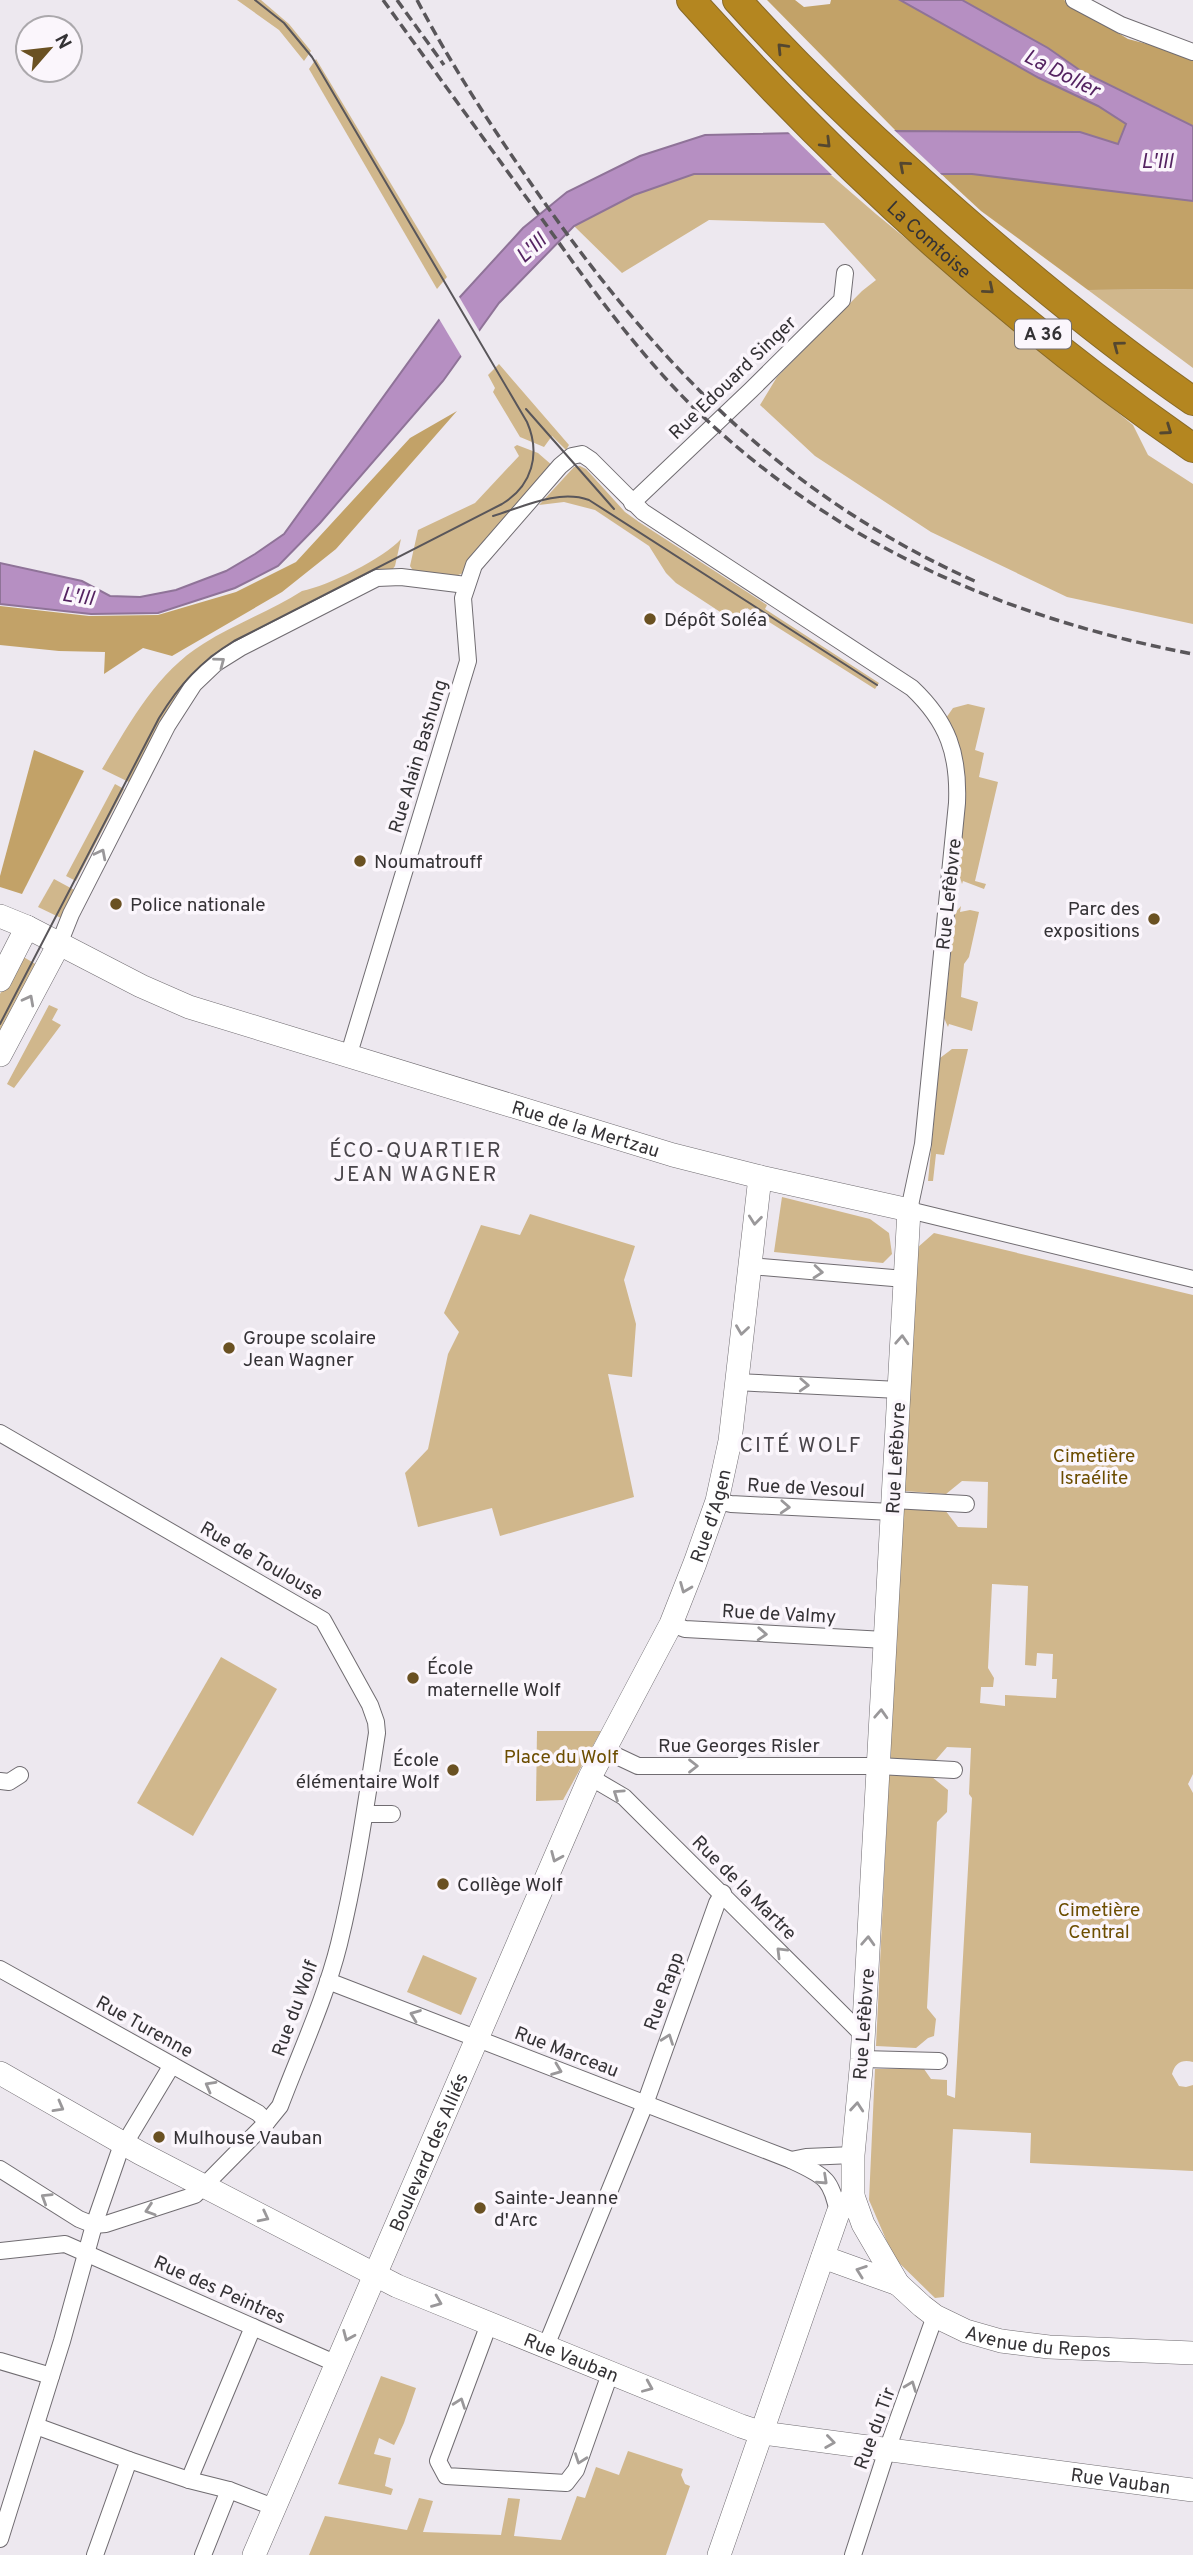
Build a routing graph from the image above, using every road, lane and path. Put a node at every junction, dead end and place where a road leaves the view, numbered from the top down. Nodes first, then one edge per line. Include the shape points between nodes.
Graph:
1 (691, 0) edge
2 (737, 0) edge
3 (1074, 0) edge
4 (1193, 52) edge
5 (845, 273) dead end
6 (1193, 401) edge
7 (1193, 448) edge
8 (632, 503) junction
9 (466, 584) junction
10 (0, 916) edge
11 (27, 927) junction
12 (58, 944) junction
13 (0, 979) edge
14 (0, 1055) edge
15 (348, 1057) junction
16 (760, 1177) junction
17 (909, 1210) junction
18 (750, 1266) junction
19 (905, 1279) junction
20 (1193, 1279) edge
21 (736, 1382) junction
22 (899, 1390) junction
23 (0, 1433) edge
24 (717, 1501) junction
25 (966, 1504) dead end
26 (893, 1506) junction
27 (671, 1624) junction
28 (885, 1640) junction
29 (604, 1750) junction
30 (878, 1766) junction
31 (954, 1770) dead end
32 (20, 1774) dead end
33 (590, 1777) junction
34 (0, 1781) edge
35 (366, 1814) junction
36 (392, 1814) dead end
37 (723, 1893) junction
38 (0, 1969) edge
39 (328, 1981) junction
40 (863, 2035) junction
41 (478, 2039) junction
42 (862, 2059) junction
43 (939, 2061) dead end
44 (172, 2065) junction
45 (0, 2073) edge
46 (645, 2104) junction
47 (267, 2122) junction
48 (123, 2143) junction
49 (853, 2155) junction
50 (791, 2160) junction
51 (0, 2169) edge
52 (203, 2186) junction
53 (845, 2204) junction
54 (94, 2225) junction
55 (0, 2251) edge
56 (86, 2252) junction
57 (823, 2257) junction
58 (375, 2274) junction
59 (898, 2284) junction
60 (935, 2316) junction
61 (489, 2324) junction
62 (253, 2327) junction
63 (545, 2346) junction
64 (1193, 2353) edge
65 (0, 2361) edge
66 (337, 2364) junction
67 (611, 2371) junction
68 (51, 2376) junction
69 (36, 2426) junction
70 (762, 2433) junction
71 (887, 2450) junction
72 (129, 2460) junction
73 (189, 2480) junction
74 (229, 2490) junction
75 (1193, 2490) edge
76 (276, 2508) junction
77 (0, 2539) edge
78 (95, 2555) edge
79 (203, 2555) edge
80 (254, 2555) edge
81 (719, 2555) edge
82 (853, 2555) edge

1 -> 7 highway, La Comtoise / A 36 via 778,95 900,213 1033,326
6 -> 2 highway, La Comtoise / A 36 via 1048,293 882,147
3 - 4 street via 1121,25
5 - 8 street, Rue Edouard Singer via 842,300
8 - 9 street, Rue Lefèbvre via 588,457 572,456 480,557
8 - 17 street, Rue Lefèbvre via 912,688 934,710 950,742 957,770 957,803 923,1144
12 -> 9 street via 167,726 194,684 216,663 377,578
9 - 15 street, Rue Alain Bashung via 463,611 468,661
10 - 11 main road, Rue de la Mertzau
11 - 12 main road, Rue de la Mertzau
11 - 13 main road
14 -> 12 main road
12 - 15 main road, Rue de la Mertzau via 189,1007
15 - 16 main road, Rue de la Mertzau
16 - 17 main road, Rue de la Mertzau
16 -> 18 main road, Rue d'Agen
17 - 19 main road, Rue Lefèbvre
17 - 20 street, Rue de la Mertzau
18 -> 19 street
18 -> 21 main road, Rue d'Agen
22 -> 19 main road, Rue Lefèbvre
21 -> 22 street
21 - 24 main road, Rue d'Agen
22 - 26 main road, Rue Lefèbvre
23 - 35 street, Rue de Toulouse via 323,1620 376,1722
24 -> 26 street, Rue de Vesoul
24 -> 27 main road, Rue d'Agen
25 - 26 street, Rue de Vesoul
26 - 28 main road, Rue Lefèbvre
27 -> 28 street, Rue de Valmy via 685,1629
27 - 29 main road, Rue d'Agen
30 -> 28 main road, Rue Lefèbvre
29 -> 30 street, Rue Georges Risler via 638,1766
29 - 33 main road, Boulevard des Alliés
30 - 31 street, Rue Georges Risler
40 -> 30 main road, Rue Lefèbvre
32 - 34 street via 9,1782
37 -> 33 street, Rue de la Martre via 624,1797
33 -> 41 main road, Boulevard des Alliés
35 - 36 street
35 - 39 street, Rue du Wolf
40 -> 37 street, Rue de la Martre
46 -> 37 street, Rue Rapp
38 - 44 street, Rue Turenne
41 -> 39 street, Rue Marceau
39 - 47 street, Rue du Wolf via 280,2106
40 - 42 main road, Rue Lefèbvre
41 -> 46 street, Rue Marceau
41 - 58 main road, Boulevard des Alliés
42 - 43 street
49 -> 42 main road, Rue Lefèbvre
47 -> 44 street, Rue Turenne
44 - 48 street
45 -> 48 main road, Rue Vauban
46 - 50 street, Rue Marceau
46 - 63 street, Rue Rapp
47 - 52 street, Rue du Wolf
48 - 52 main road, Rue Vauban
48 - 54 street
49 - 50 street, Rue Marceau
49 - 53 main road, Rue Lefèbvre
50 -> 53 street, Rue Marceau via 823,2176
54 -> 51 street
52 -> 54 street, Rue du Wolf via 195,2195
52 -> 58 main road, Rue Vauban
53 - 57 main road, Rue Lefèbvre
53 - 59 main road, Avenue du Repos via 863,2224
54 - 56 street
55 - 56 street, Rue des Peintres via 65,2244
56 - 62 street, Rue des Peintres
56 - 68 street
59 -> 57 main road, Avenue du Repos
57 - 70 main road, Rue Lefèbvre
58 -> 61 main road, Rue Vauban
58 -> 66 main road, Boulevard des Alliés
59 - 60 main road, Avenue du Repos
60 - 64 main road, Avenue du Repos via 1001,2341
71 -> 60 street, Rue du Tir
61 - 63 main road, Rue Vauban
67 -> 61 street via 576,2470 566,2483 446,2476 438,2461
62 - 66 street, Rue des Peintres
62 - 73 street
63 - 67 main road, Rue Vauban
65 - 68 street
66 - 76 main road, Boulevard des Alliés
67 -> 70 main road, Rue Vauban
68 - 69 street
69 - 72 street
69 - 77 street
70 -> 71 main road, Rue Vauban
70 - 81 main road, Rue Lefèbvre
71 - 75 main road, Rue Vauban
71 - 82 street, Rue du Tir
72 - 73 street
72 - 78 street
73 - 74 street
74 - 76 street
74 - 79 street
76 - 80 main road, Boulevard des Alliés

